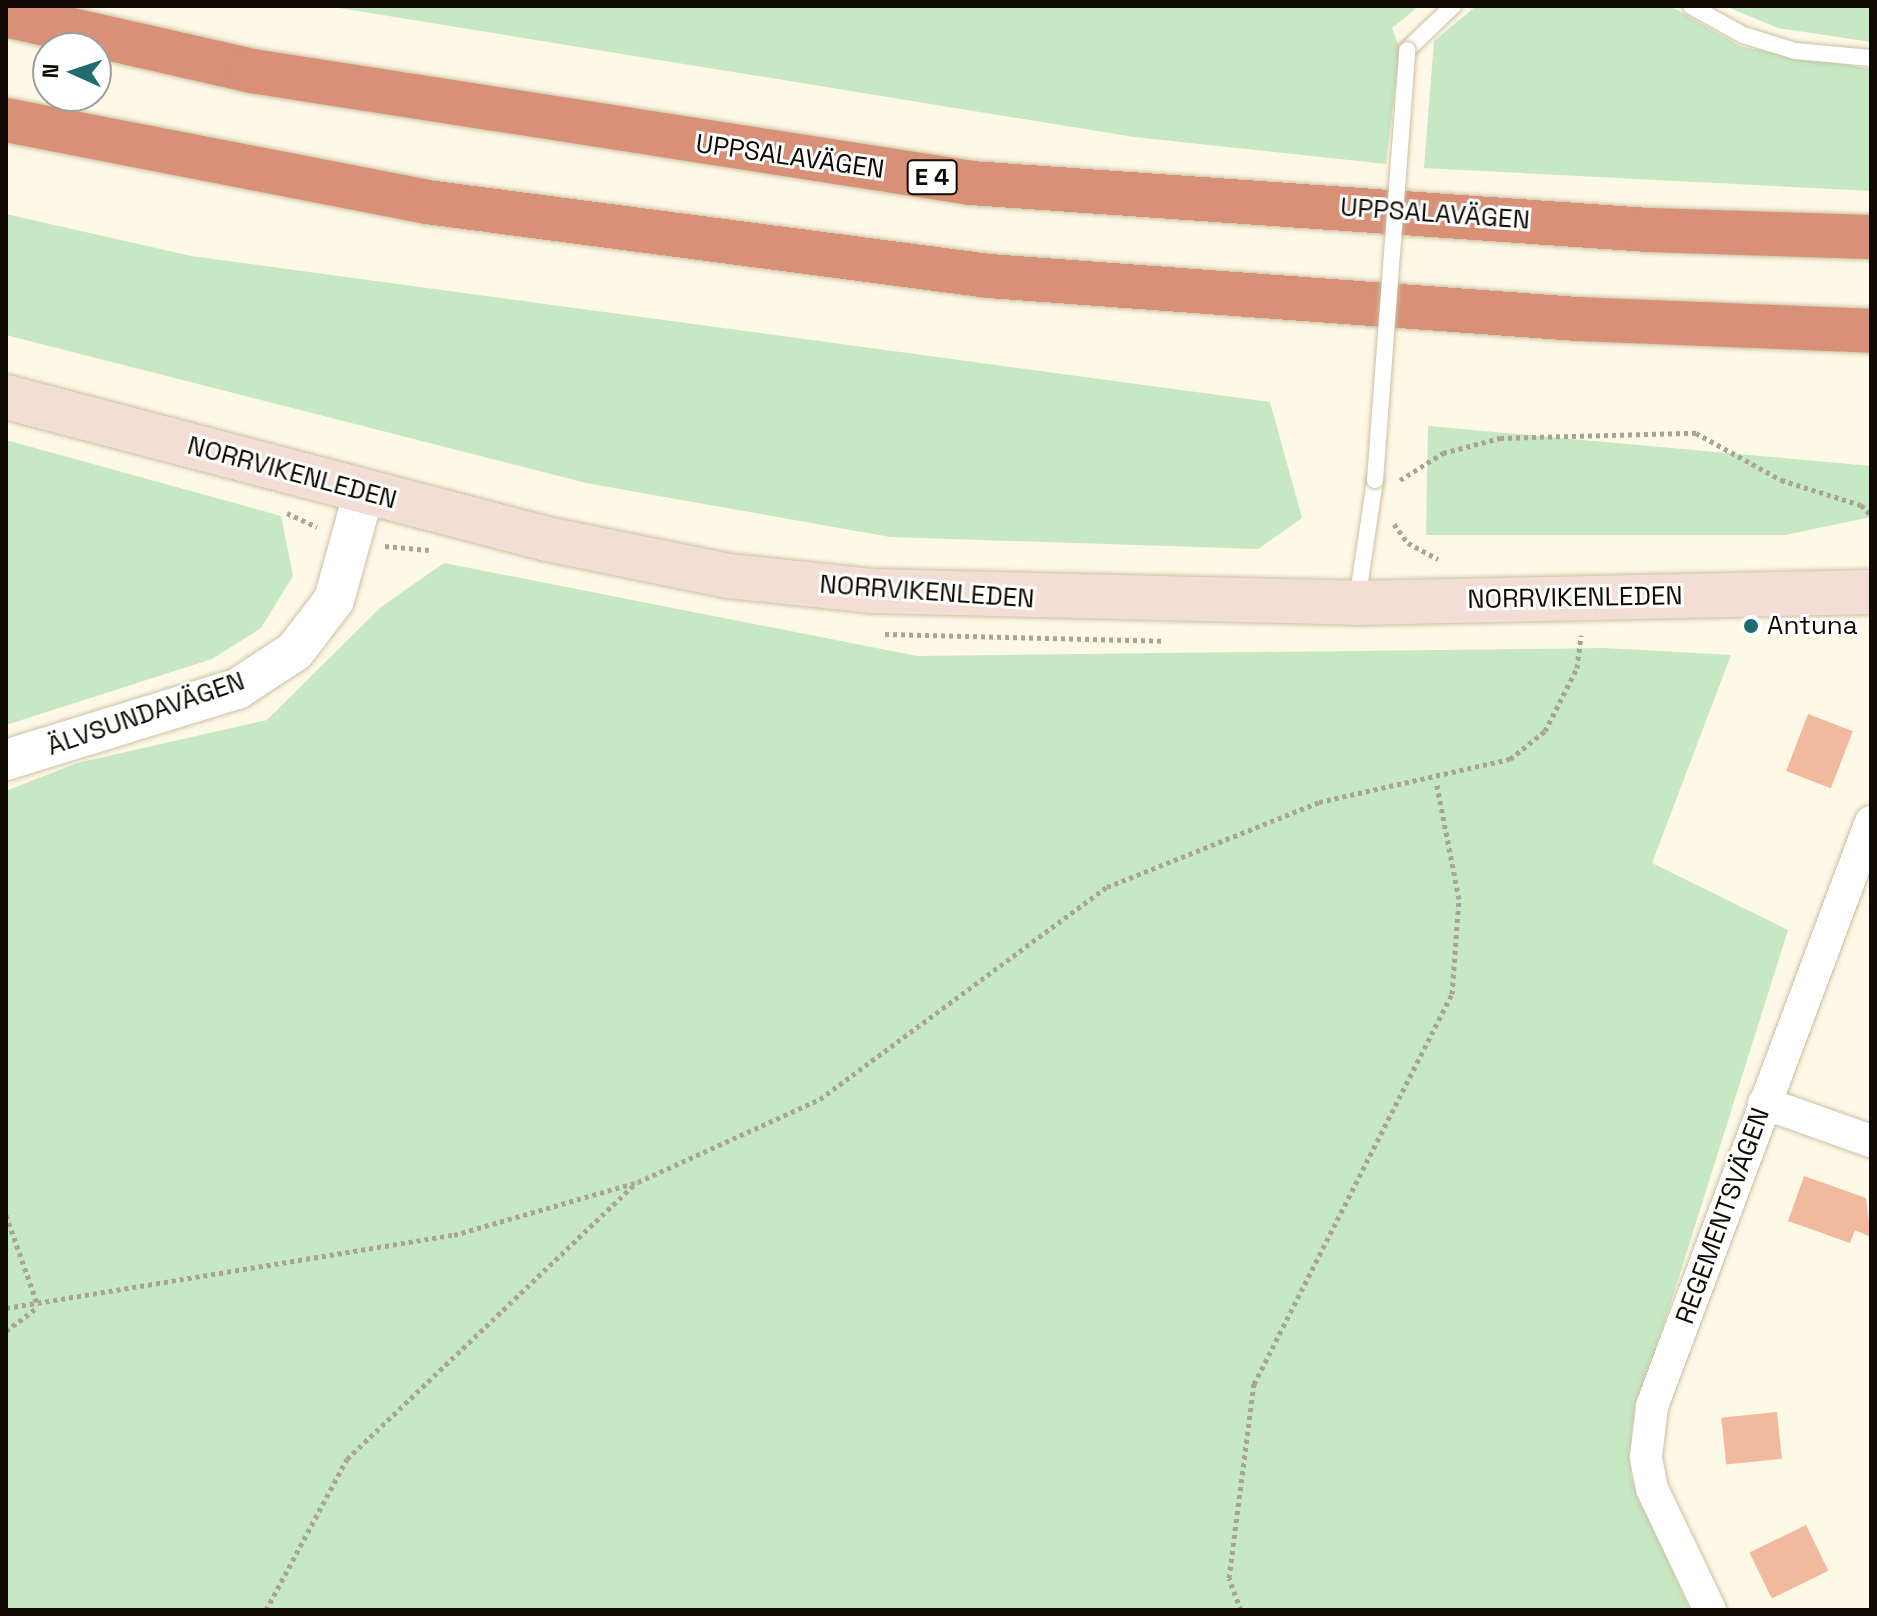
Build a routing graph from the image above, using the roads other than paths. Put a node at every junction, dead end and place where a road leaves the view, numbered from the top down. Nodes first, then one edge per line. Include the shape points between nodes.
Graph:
1 (1453, 6) edge
2 (1691, 6) edge
3 (6, 15) edge
4 (1871, 58) edge
5 (6, 120) edge
6 (1871, 237) edge
7 (1871, 331) edge
8 (6, 397) edge
9 (364, 492) junction
10 (1871, 592) edge
11 (1356, 603) junction
12 (6, 760) edge
13 (1871, 822) edge
14 (1764, 1103) junction
15 (1871, 1141) edge
16 (1710, 1610) edge

1 - 11 lane, bridge via 1407,50 1375,480
2 - 4 lane via 1743,35 1795,51
3 - 6 highway, UPPSALAVÄGEN / E 4 via 252,71 971,183 1648,230
5 - 7 highway via 427,202 989,276 1578,319
8 - 9 main road, NORRVIKENLEDEN
9 - 11 main road, NORRVIKENLEDEN via 745,578 1095,602
9 - 12 street, ÄLVSUNDAVÄGEN via 334,600 295,651 237,689
10 - 11 main road, NORRVIKENLEDEN
13 - 14 street, REGEMENTSVÄGEN
14 - 15 street
14 - 16 street, REGEMENTSVÄGEN via 1648,1429 1652,1489

